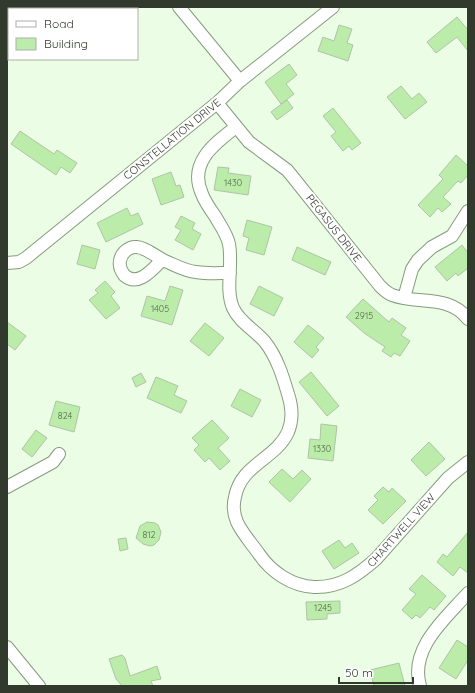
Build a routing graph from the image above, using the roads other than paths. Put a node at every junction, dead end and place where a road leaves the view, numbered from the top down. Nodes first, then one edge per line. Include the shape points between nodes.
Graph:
1 (179, 7) edge
2 (333, 7) edge
3 (240, 81) junction
4 (217, 103) junction
5 (236, 127) junction
6 (468, 210) edge
7 (162, 260) dead end
8 (7, 263) edge
9 (230, 273) junction
10 (404, 298) junction
11 (468, 318) edge
12 (59, 454) dead end
13 (468, 462) edge
14 (7, 488) edge
15 (468, 593) edge
16 (7, 647) edge
17 (39, 686) edge
18 (420, 686) edge

1 - 3 street
2 - 3 street, CONSTELLATION DRIVE
3 - 4 street, CONSTELLATION DRIVE
4 - 5 street, PEGASUS DRIVE
4 - 8 street, CONSTELLATION DRIVE via 26,258 19,262
5 - 9 street, CHARTWELL VIEW via 210,149 198,173 202,194 229,242
5 - 10 street, PEGASUS DRIVE via 255,147 287,170 380,286 392,295
6 - 10 street via 452,236 432,247 418,260 412,269
7 - 9 street via 197,272
9 - 13 street, CHARTWELL VIEW via 230,299 233,307 242,321 271,350 291,406 292,416 288,433 276,448 245,474 234,502 238,523 271,568 290,581 313,587 340,584 353,578 376,559 448,478
10 - 11 street, PEGASUS DRIVE via 446,303 460,310
12 - 14 street via 53,462
15 - 18 street via 425,645 420,658
16 - 17 street

